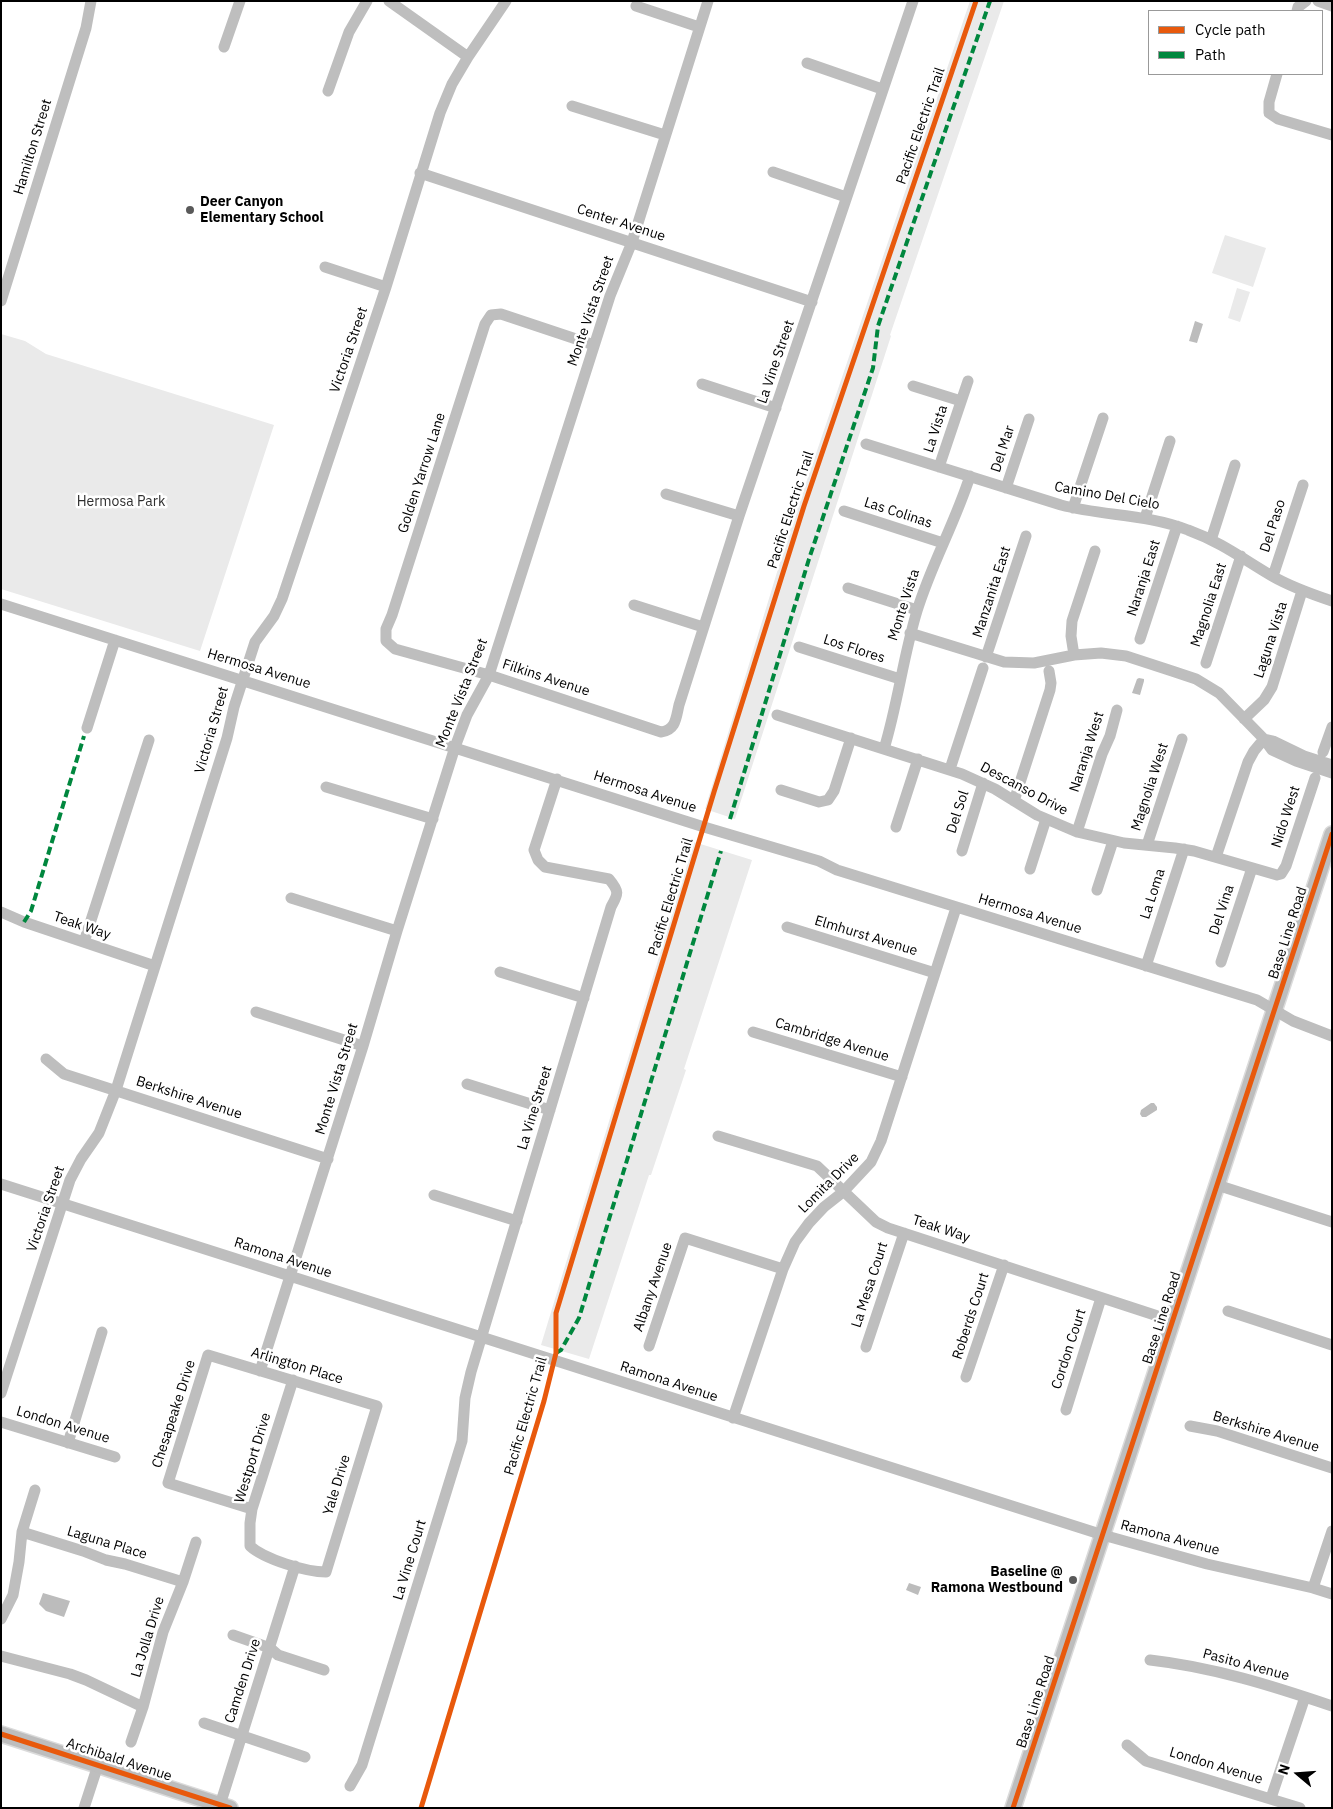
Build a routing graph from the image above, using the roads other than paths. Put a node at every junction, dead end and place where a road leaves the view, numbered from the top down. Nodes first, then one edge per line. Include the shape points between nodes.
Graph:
1 (91, 1) edge
2 (240, 1) edge
3 (367, 1) edge
4 (389, 1) edge
5 (506, 1) edge
6 (708, 1) edge
7 (913, 1) edge
8 (1306, 1) edge
9 (1318, 1) edge
10 (636, 6) dead end
11 (1332, 6) edge
12 (1297, 10) edge
13 (699, 28) junction
14 (224, 48) dead end
15 (468, 57) junction
16 (807, 63) dead end
17 (1277, 75) edge
18 (882, 89) junction
19 (328, 91) dead end
20 (572, 106) dead end
21 (665, 134) junction
22 (1332, 135) edge
23 (773, 172) dead end
24 (420, 173) junction
25 (846, 197) junction
26 (632, 242) junction
27 (325, 267) dead end
28 (386, 287) junction
29 (1, 301) edge
30 (812, 302) junction
31 (594, 345) junction
32 (968, 381) dead end
33 (702, 384) dead end
34 (913, 386) dead end
35 (961, 401) junction
36 (776, 408) junction
37 (1103, 418) dead end
38 (1029, 419) dead end
39 (1170, 441) dead end
40 (866, 444) dead end
41 (1235, 465) dead end
42 (939, 467) junction
43 (970, 476) junction
44 (1302, 485) dead end
45 (1006, 488) junction
46 (666, 494) dead end
47 (1073, 508) junction
48 (844, 512) dead end
49 (739, 516) junction
50 (1145, 518) junction
51 (1177, 526) junction
52 (1026, 536) dead end
53 (1211, 540) junction
54 (943, 543) junction
55 (1095, 551) dead end
56 (1241, 556) junction
57 (1273, 576) junction
58 (848, 588) dead end
59 (1302, 591) junction
60 (1332, 602) edge
61 (1, 604) edge
62 (634, 605) dead end
63 (917, 610) junction
64 (703, 627) junction
65 (910, 633) junction
66 (115, 640) junction
67 (1140, 640) dead end
68 (386, 641) joint
69 (799, 647) dead end
70 (1074, 655) junction
71 (985, 663) junction
72 (1206, 663) dead end
73 (1049, 671) dead end
74 (489, 675) junction
75 (242, 679) junction
76 (900, 679) junction
77 (1117, 710) dead end
78 (777, 715) dead end
79 (1244, 719) junction
80 (1332, 727) edge
81 (87, 728) dead end
82 (668, 731) joint
83 (851, 738) junction
84 (1182, 739) dead end
85 (1264, 739) junction
86 (149, 740) dead end
87 (455, 747) junction
88 (884, 748) junction
89 (1324, 752) dead end
90 (918, 759) junction
91 (1332, 764) edge
92 (950, 769) junction
93 (1332, 773) edge
94 (1315, 778) dead end
95 (557, 779) junction
96 (984, 783) junction
97 (326, 787) dead end
98 (781, 790) dead end
99 (1014, 801) junction
100 (1046, 819) junction
101 (433, 820) junction
102 (896, 827) dead end
103 (1077, 832) junction
104 (1332, 834) edge
105 (1113, 841) junction
106 (1147, 845) junction
107 (1184, 849) junction
108 (962, 851) dead end
109 (1216, 857) junction
110 (1286, 866) joint
111 (1252, 868) junction
112 (1030, 869) dead end
113 (1097, 890) dead end
114 (291, 898) dead end
115 (956, 908) junction
116 (1, 912) edge
117 (787, 927) dead end
118 (398, 931) junction
119 (84, 942) junction
120 (1221, 962) dead end
121 (155, 966) junction
122 (1146, 966) junction
123 (500, 972) dead end
124 (935, 973) junction
125 (584, 998) junction
126 (1275, 1010) junction
127 (256, 1012) dead end
128 (753, 1032) dead end
129 (1332, 1036) edge
130 (364, 1046) junction
131 (46, 1059) dead end
132 (902, 1077) junction
133 (467, 1084) dead end
134 (116, 1090) junction
135 (550, 1110) junction
136 (718, 1136) dead end
137 (328, 1159) junction
138 (1, 1184) edge
139 (1218, 1185) junction
140 (843, 1192) junction
141 (434, 1195) dead end
142 (62, 1203) junction
143 (517, 1221) junction
144 (1332, 1222) edge
145 (904, 1233) junction
146 (1004, 1265) junction
147 (783, 1269) junction
148 (290, 1276) junction
149 (1101, 1298) junction
150 (1228, 1311) dead end
151 (1173, 1320) junction
152 (102, 1332) dead end
153 (482, 1338) junction
154 (1332, 1345) edge
155 (649, 1346) dead end
156 (866, 1347) dead end
157 (208, 1355) joint
158 (260, 1371) junction
159 (966, 1377) dead end
160 (293, 1380) junction
161 (1, 1393) edge
162 (377, 1406) joint
163 (1066, 1410) dead end
164 (733, 1418) junction
165 (1, 1422) edge
166 (1190, 1426) dead end
167 (68, 1443) junction
168 (115, 1457) dead end
169 (1332, 1468) edge
170 (35, 1490) dead end
171 (252, 1509) junction
172 (1332, 1531) edge
173 (22, 1532) junction
174 (1104, 1535) junction
175 (196, 1542) dead end
176 (295, 1566) junction
177 (183, 1582) junction
178 (1313, 1588) junction
179 (1, 1591) edge
180 (1332, 1594) edge
181 (13, 1595) junction
182 (1, 1620) edge
183 (233, 1635) dead end
184 (270, 1648) junction
185 (1, 1656) edge
186 (1150, 1660) dead end
187 (324, 1670) dead end
188 (1305, 1697) junction
189 (1332, 1706) edge
190 (143, 1707) junction
191 (204, 1723) dead end
192 (1, 1734) edge
193 (241, 1735) junction
194 (131, 1742) dead end
195 (1127, 1745) dead end
196 (305, 1757) dead end
197 (98, 1765) junction
198 (350, 1786) dead end
199 (1270, 1798) junction
200 (220, 1806) edge
201 (84, 1808) edge
202 (1013, 1808) edge
203 (1300, 1808) edge

1 - 29 street, Hamilton Street via 86,28
2 - 14 street
3 - 19 street via 349,32
4 - 15 street
5 - 15 street, Victoria Street
6 - 13 street, Monte Vista Street
7 - 18 street, La Vine Street
8 - 12 street
9 - 11 street
10 - 13 street
13 - 21 street, Monte Vista Street
15 - 24 street, Victoria Street via 452,84
16 - 18 street
17 - 22 street via 1269,113 1278,119
18 - 25 street, La Vine Street
20 - 21 street
21 - 26 street, Monte Vista Street
23 - 25 street
24 - 26 street, Center Avenue
24 - 28 street, Victoria Street
25 - 30 street, La Vine Street
26 - 30 street, Center Avenue
26 - 31 street, Monte Vista Street
27 - 28 street
28 - 75 street, Victoria Street via 282,599 255,642
30 - 36 street, La Vine Street
31 - 68 street, Golden Yarrow Lane via 502,314 491,315 484,324 386,629
31 - 74 street, Monte Vista Street
32 - 35 street, La Vista
33 - 36 street
34 - 35 street, La Vista
35 - 42 street, La Vista
36 - 49 street, La Vine Street
37 - 47 street
38 - 45 street, Del Mar
39 - 50 street
40 - 42 street, Camino Del Cielo
41 - 53 street
42 - 43 street, Camino Del Cielo
43 - 45 street, Camino Del Cielo
43 - 54 street, Monte Vista
44 - 57 street, Del Paso
45 - 47 street, Camino Del Cielo
46 - 49 street
47 - 50 street, Camino Del Cielo
48 - 54 street, Las Colinas
49 - 64 street, La Vine Street
50 - 51 street, Camino Del Cielo
51 - 53 street, Camino Del Cielo
51 - 67 street, Naranja East
52 - 71 street, Manzanita East
53 - 56 street, Camino Del Cielo
54 - 63 street, Monte Vista
55 - 70 street via 1072,621
56 - 57 street, Camino Del Cielo
56 - 72 street, Magnolia East
57 - 59 street, Camino Del Cielo
58 - 63 street
59 - 60 street, Camino Del Cielo
59 - 79 street, Laguna Vista via 1272,687 1264,700
61 - 66 street, Hermosa Avenue
62 - 64 street
63 - 65 street, Monte Vista
64 - 82 street, La Vine Street via 674,724
65 - 71 street
65 - 76 street, Monte Vista
66 - 75 street, Hermosa Avenue
66 - 81 street
68 - 74 street, Filkins Avenue via 395,650
69 - 76 street, Los Flores
70 - 71 street via 1024,664
70 - 79 street via 1119,655 1196,679 1225,698
71 - 92 street, Manzanita East
73 - 99 street via 1050,690
74 - 82 street, Filkins Avenue via 661,732
74 - 87 street, Monte Vista Street via 467,714
75 - 87 street, Hermosa Avenue
75 - 121 street, Victoria Street via 227,738
76 - 88 street, Monte Vista
77 - 103 street, Naranja West
78 - 83 street, Descanso Drive
79 - 85 street
80 - 89 street
83 - 88 street, Descanso Drive
83 - 98 street via 828,800 819,802
84 - 106 street, Magnolia West
85 - 91 street
85 - 93 street via 1272,750
85 - 109 street via 1248,762
86 - 119 street
87 - 95 street, Hermosa Avenue
87 - 101 street, Monte Vista Street
88 - 90 street, Descanso Drive
90 - 92 street, Descanso Drive
90 - 102 street
92 - 96 street, Descanso Drive
94 - 110 street, Nido West
95 - 115 street, Hermosa Avenue via 819,861 837,870
95 - 125 street, La Vine Street via 534,850 538,860 545,867 609,879 617,894
96 - 99 street, Descanso Drive
96 - 108 street, Del Sol
97 - 101 street
99 - 100 street, Descanso Drive
100 - 103 street, Descanso Drive
100 - 112 street
101 - 118 street, Monte Vista Street
103 - 105 street, Descanso Drive
104 - 126 main road, Base Line Road
105 - 106 street, Descanso Drive
105 - 113 street
106 - 107 street, Descanso Drive
107 - 109 street, Descanso Drive
107 - 122 street, La Loma
109 - 111 street, Descanso Drive
110 - 111 street, Descanso Drive via 1277,875
111 - 120 street, Del Vina
114 - 118 street
115 - 122 street, Hermosa Avenue
115 - 124 street, Lomita Drive
116 - 119 street, Teak Way
117 - 124 street, Elmhurst Avenue
118 - 130 street, Monte Vista Street
119 - 121 street, Teak Way
121 - 134 street, Victoria Street
122 - 126 street, Hermosa Avenue via 1257,1000
123 - 125 street
124 - 132 street, Lomita Drive
125 - 135 street, La Vine Street
126 - 129 street, Hermosa Avenue
126 - 139 main road, Base Line Road
127 - 130 street
128 - 132 street, Cambridge Avenue
130 - 137 street, Monte Vista Street
131 - 134 street, Berkshire Avenue via 64,1074
132 - 140 street, Lomita Drive via 882,1141 871,1162
133 - 135 street
134 - 137 street, Berkshire Avenue
134 - 142 street, Victoria Street via 99,1133 81,1159
135 - 143 street, La Vine Street
136 - 140 street, Teak Way via 816,1166
137 - 148 street, Monte Vista Street
138 - 142 street, Ramona Avenue
139 - 144 street
139 - 151 main road, Base Line Road
140 - 145 street, Teak Way via 876,1222
140 - 147 street, Lomita Drive via 809,1223 795,1242
141 - 143 street
142 - 148 street, Ramona Avenue
142 - 161 street, Victoria Street
143 - 153 street, La Vine Street
145 - 146 street, Teak Way
145 - 156 street, La Mesa Court
146 - 149 street, Teak Way
146 - 159 street, Roberds Court
147 - 155 street, Albany Avenue via 685,1238
147 - 164 street, Lomita Drive
148 - 153 street, Ramona Avenue
148 - 158 street, Monte Vista Street
149 - 151 street, Teak Way
149 - 163 street, Cordon Court
150 - 154 street
151 - 174 main road, Base Line Road
152 - 167 street
153 - 164 street, Ramona Avenue
153 - 198 street, La Vine Court via 465,1398 462,1441 362,1765
157 - 158 street, Arlington Place
157 - 171 street, Chesapeake Drive via 168,1483
158 - 160 street, Arlington Place
160 - 162 street, Arlington Place
160 - 171 street, Westport Drive
162 - 176 street, Yale Drive via 326,1572
164 - 174 street, Ramona Avenue
165 - 167 street, London Avenue
166 - 169 street, Berkshire Avenue via 1217,1431
167 - 168 street, London Avenue
170 - 173 street
171 - 176 street, Westport Drive via 250,1546 258,1553
172 - 178 street
173 - 177 street, Laguna Place
173 - 181 street
174 - 178 street, Ramona Avenue via 1207,1564
174 - 202 main road, Base Line Road
175 - 177 street, La Jolla Drive
176 - 184 street, Camden Drive
177 - 190 street, La Jolla Drive via 157,1652
178 - 180 street, Ramona Avenue
179 - 181 street
181 - 182 street
183 - 184 street
184 - 187 street via 278,1655
184 - 193 street, Camden Drive
185 - 190 street via 70,1674
186 - 188 street, Pasito Avenue via 1184,1664
188 - 189 street, Pasito Avenue
188 - 199 street
190 - 194 street, La Jolla Drive
191 - 193 street
192 - 197 main road, Archibald Avenue
193 - 196 street
193 - 200 street, Camden Drive
195 - 199 street, London Avenue via 1146,1761
197 - 200 main road, Archibald Avenue
197 - 201 street
199 - 203 street, London Avenue

